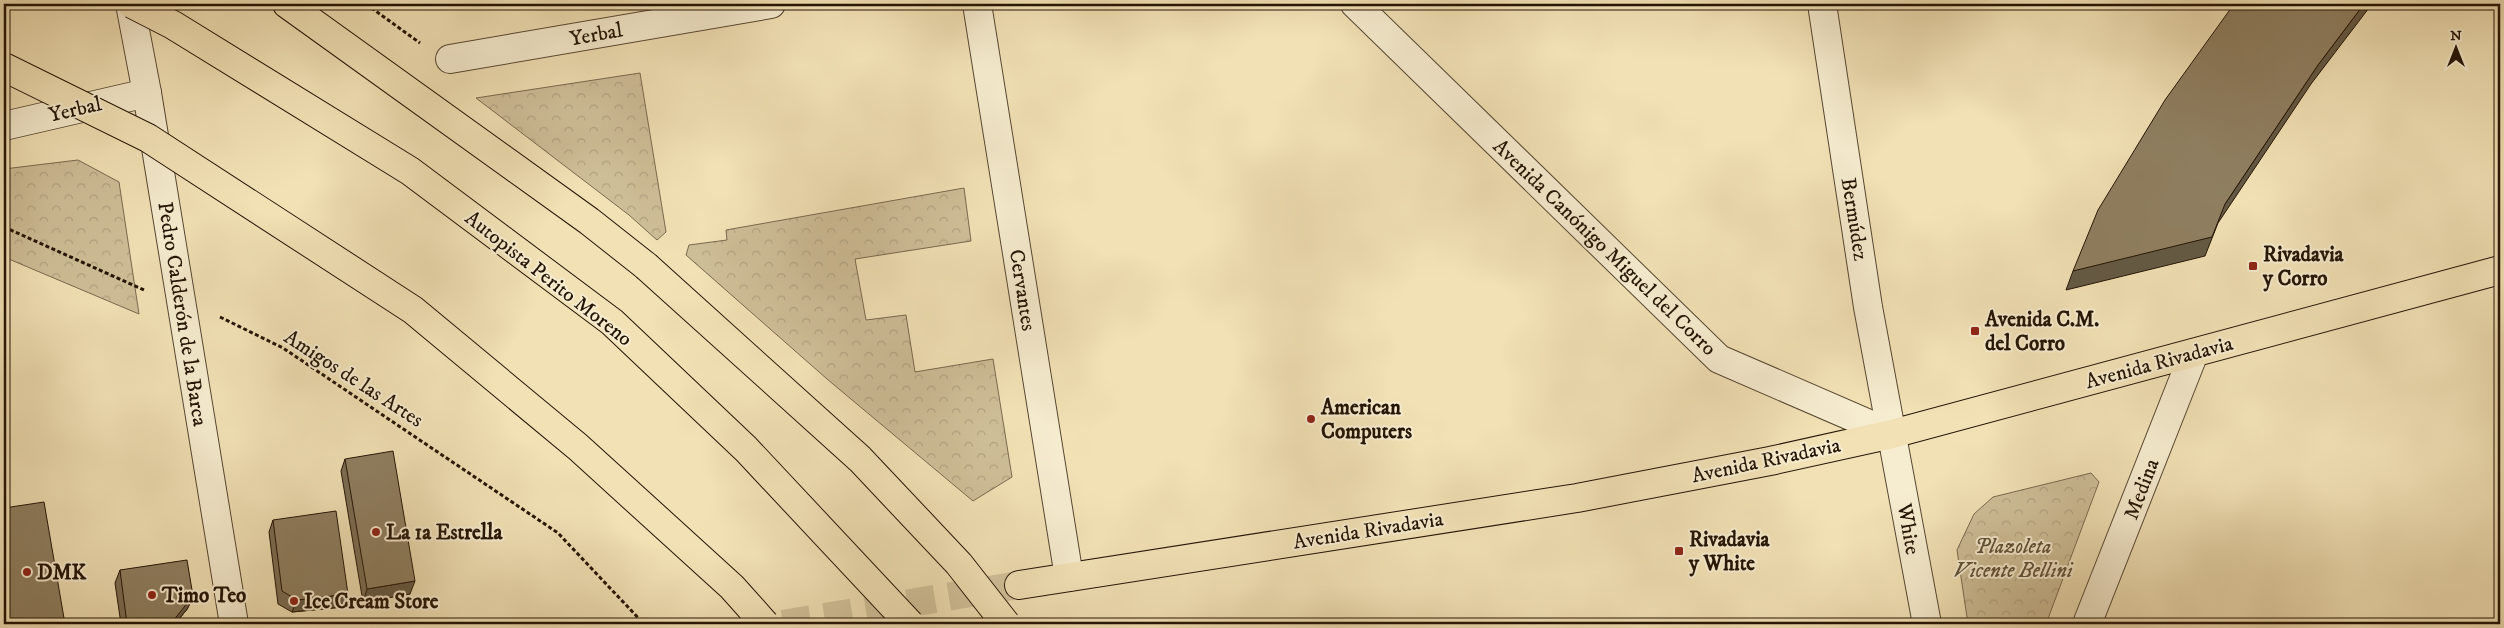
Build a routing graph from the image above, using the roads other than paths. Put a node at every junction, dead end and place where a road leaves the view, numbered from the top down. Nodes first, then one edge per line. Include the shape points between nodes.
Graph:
1 (131, 4) edge
2 (287, 4) edge
3 (771, 4) edge
4 (977, 4) edge
5 (1355, 4) edge
6 (1822, 4) edge
7 (450, 59) road end
8 (4, 68) edge
9 (147, 93) junction
10 (4, 126) edge
11 (2500, 270) edge
12 (2194, 353) junction
13 (1892, 434) junction
14 (1070, 577) junction
15 (1019, 586) tunnel mouth
16 (234, 624) edge
17 (765, 624) edge
18 (910, 624) edge
19 (1006, 624) edge
20 (1927, 624) edge
21 (2088, 624) edge

1 - 9 street, Pedro Calderón de la Barca
1 - 18 main road, Autopista Perito Moreno, bridge via 173,25 410,171 612,322 746,449
2 - 19 main road, bridge via 589,221 646,266 860,459 959,564
3 - 7 street, Yerbal
4 - 14 street, Cervantes
5 - 13 street, Avenida Canónigo Miguel del Corro via 1719,359
6 - 13 street, Bermúdez via 1868,307
8 - 17 main road, bridge via 148,138 413,310 578,447 732,588
9 - 10 street, Yerbal
9 - 16 street, Pedro Calderón de la Barca
11 - 12 main road, Avenida Rivadavia
12 - 13 main road, Avenida Rivadavia
12 - 21 street, Medina
13 - 14 main road, Avenida Rivadavia via 1577,498
13 - 20 street, White
14 - 15 main road, Avenida Rivadavia

